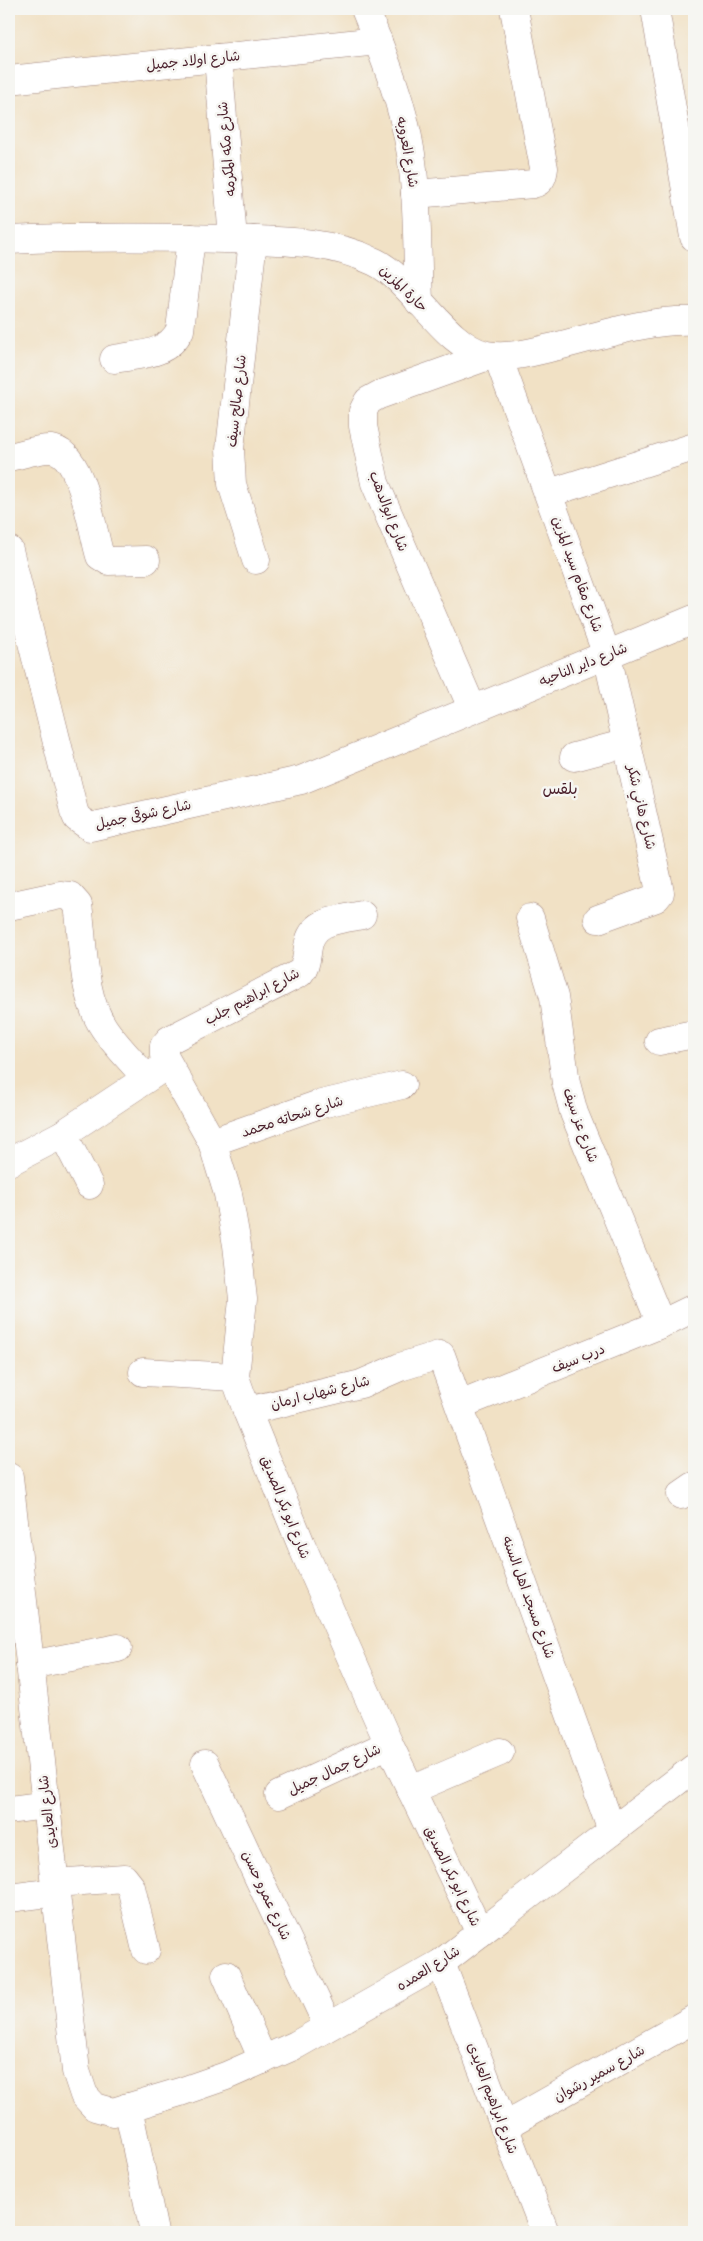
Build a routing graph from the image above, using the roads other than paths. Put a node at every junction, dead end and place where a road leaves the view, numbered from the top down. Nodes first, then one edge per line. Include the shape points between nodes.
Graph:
1 (365, 9) edge
2 (514, 9) edge
3 (655, 9) edge
4 (378, 41) junction
5 (218, 58) junction
6 (9, 80) edge
7 (415, 194) junction
8 (694, 237) edge
9 (191, 238) junction
10 (9, 240) edge
11 (243, 240) junction
12 (419, 302) junction
13 (694, 322) edge
14 (492, 356) junction
15 (114, 359) dead end
16 (694, 446) edge
17 (9, 457) edge
18 (549, 493) junction
19 (9, 550) edge
20 (146, 560) dead end
21 (256, 560) dead end
22 (694, 619) edge
23 (607, 655) junction
24 (472, 708) junction
25 (627, 743) junction
26 (574, 757) dead end
27 (9, 906) edge
28 (362, 915) dead end
29 (530, 918) dead end
30 (598, 919) dead end
31 (694, 1034) edge
32 (659, 1041) dead end
33 (169, 1064) junction
34 (146, 1078) junction
35 (402, 1085) dead end
36 (63, 1134) junction
37 (212, 1142) junction
38 (9, 1162) edge
39 (89, 1185) dead end
40 (694, 1308) edge
41 (661, 1324) junction
42 (445, 1363) joint
43 (143, 1372) dead end
44 (235, 1377) junction
45 (460, 1405) junction
46 (247, 1411) junction
47 (9, 1477) edge
48 (118, 1648) dead end
49 (30, 1665) junction
50 (389, 1744) junction
51 (500, 1752) dead end
52 (205, 1764) dead end
53 (694, 1768) edge
54 (411, 1790) junction
55 (279, 1795) dead end
56 (46, 1805) junction
57 (9, 1810) edge
58 (612, 1831) junction
59 (55, 1887) junction
60 (9, 1898) edge
61 (480, 1933) junction
62 (146, 1950) dead end
63 (441, 1963) junction
64 (226, 1975) dead end
65 (694, 2020) edge
66 (328, 2026) junction
67 (263, 2060) junction
68 (128, 2107) junction
69 (504, 2126) junction
70 (154, 2232) edge
71 (545, 2232) edge

1 - 4 street, شارع العروبه
2 - 7 street via 544,168 540,180 533,184
3 - 8 street
4 - 5 street, شارع اولاد جميل
4 - 7 street, شارع العروبه via 394,86 410,152
5 - 6 street, شارع اولاد جميل
5 - 11 street, شارع مكه المكرمه
7 - 12 street, شارع العروبه
9 - 10 street, حارة المزين
9 - 11 street, حارة المزين
9 - 15 street via 180,330 175,340 160,350
11 - 12 street, حارة المزين via 302,242 354,252 386,267
11 - 21 street, شارع صالح سيف via 230,449 232,484
12 - 14 street, حارة المزين via 475,353
13 - 14 street via 660,322 533,352
14 - 18 street, شارع مقام سيد المزين
14 - 24 street, شارع ابوالدهب via 379,395 368,401 363,411 363,426 376,483
16 - 18 street
17 - 20 street via 50,449 62,453 80,478 100,556 108,561
18 - 23 street, شارع مقام سيد المزين
19 - 24 street, شارع شوقى جميل via 74,811 77,818 90,827 301,780
22 - 23 street, شارع داير الناحيه
23 - 24 street, شارع داير الناحيه
23 - 25 street, شارع هاني شكر
25 - 26 street
25 - 30 street, شارع هاني شكر via 660,893 650,902
27 - 34 street via 60,895 70,896 78,905 92,1001 104,1028
28 - 33 street, شارع ابراهيم جلب via 321,924 314,930 309,938 307,964 300,973 169,1040 163,1050
29 - 41 street, شارع عز سيف via 554,997 566,1083 574,1113
31 - 32 street
33 - 34 street
33 - 37 street, شارع ابو بكر الصديق
34 - 36 street
35 - 37 street, شارع شحاته محمد via 318,1104
36 - 38 street
36 - 39 street
37 - 44 street, شارع ابو بكر الصديق via 228,1194 238,1245 243,1299
40 - 41 street, درب سيف
41 - 45 street, درب سيف
42 - 45 street, شارع مسجد اهل السنه
42 - 46 street, شارع شهاب ارمان via 442,1355 438,1355 360,1384
43 - 44 street
44 - 46 street, شارع ابو بكر الصديق
45 - 58 street, شارع مسجد اهل السنه
46 - 50 street, شارع ابو بكر الصديق
47 - 49 street, شارع العايدى
48 - 49 street
49 - 56 street, شارع العايدى
50 - 54 street, شارع ابو بكر الصديق
50 - 55 street, شارع جمال جميل
51 - 54 street
52 - 66 street, شارع عمرو حسن
53 - 58 street, شارع العمده
54 - 61 street, شارع ابو بكر الصديق
56 - 57 street
56 - 59 street, شارع العايدى
58 - 61 street, شارع العمده
59 - 60 street
59 - 62 street via 124,1878 131,1886
59 - 68 street, شارع العايدى via 76,2070 84,2095 95,2107 113,2112
61 - 63 street, شارع العمده
63 - 66 street, شارع العمده
63 - 69 street, شارع ابراهيم العايدى
64 - 67 street
65 - 69 street, شارع سمير رشوان
66 - 67 street, شارع العمده
67 - 68 street, شارع العمده via 180,2092
68 - 70 street
69 - 71 street, شارع ابراهيم العايدى

